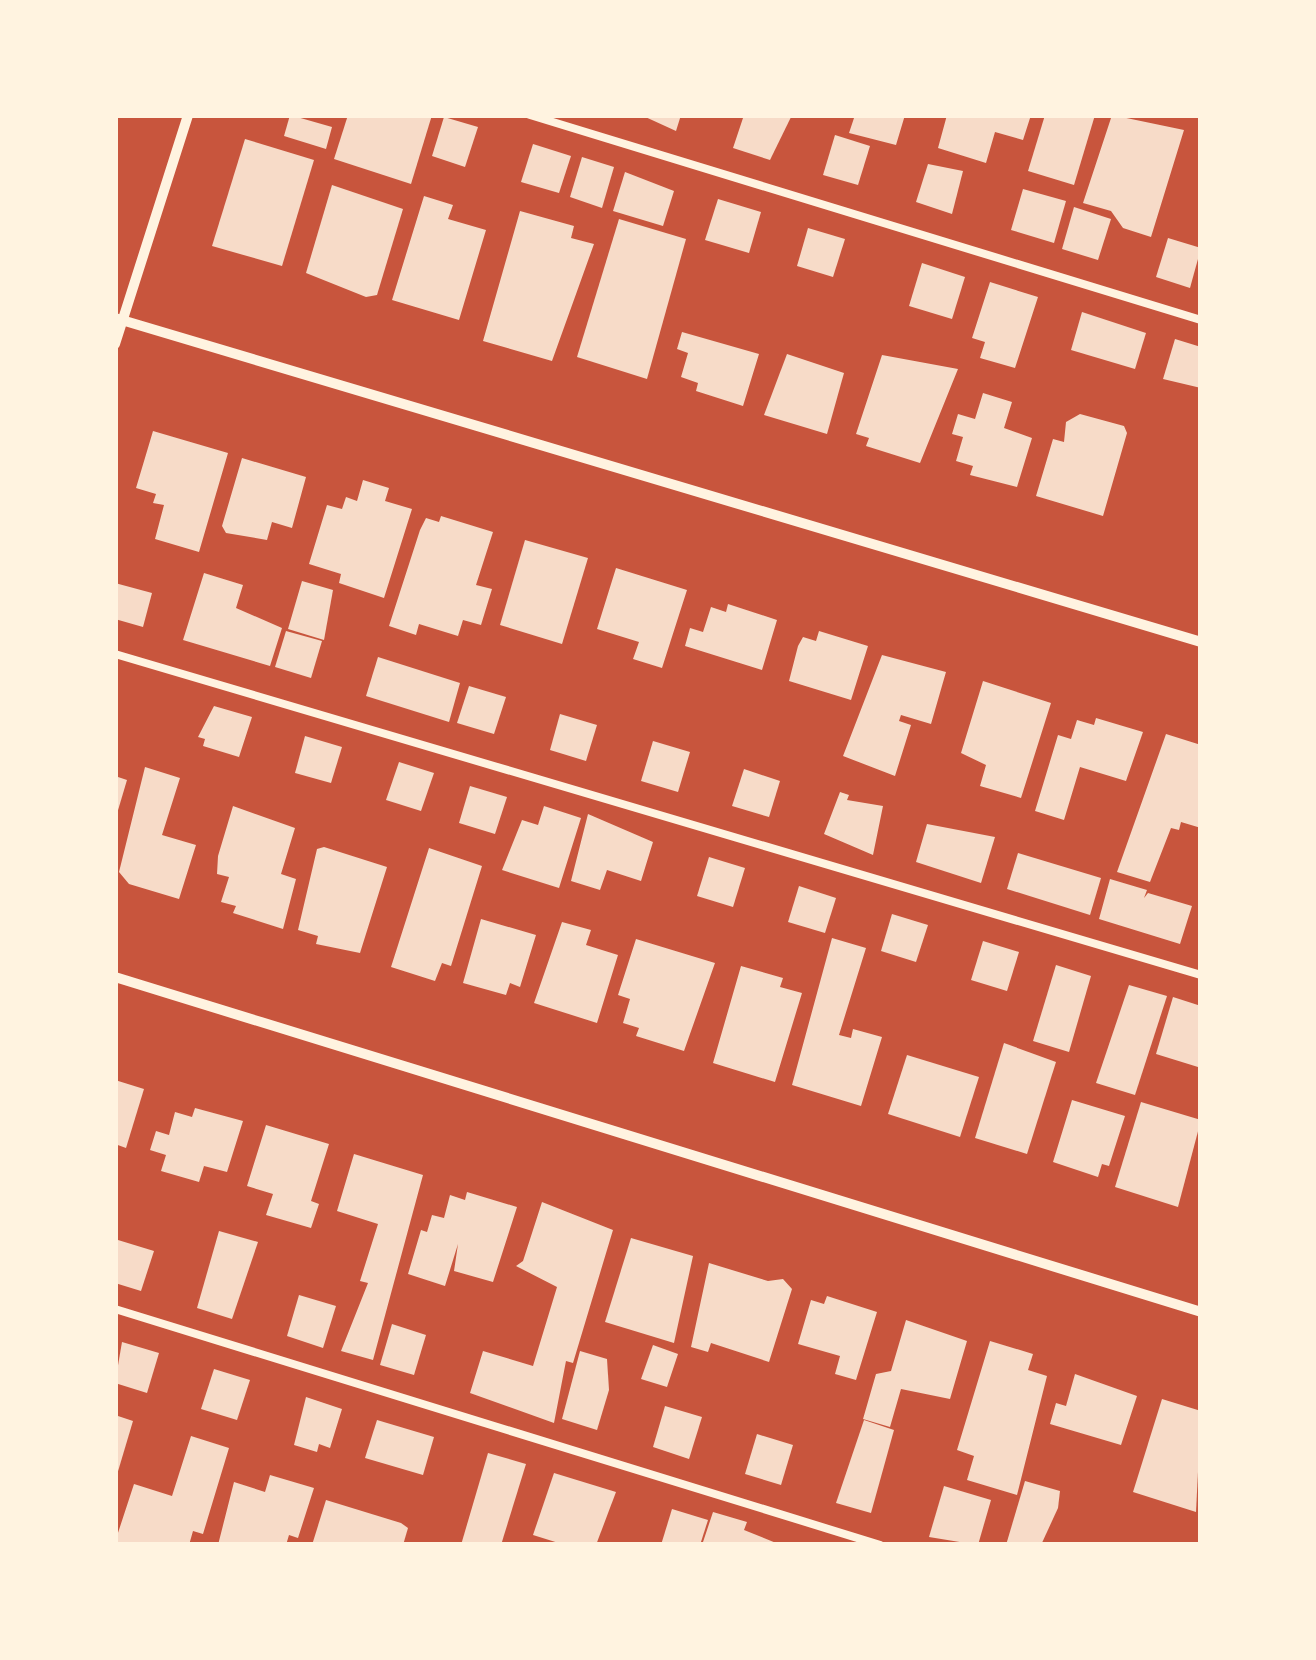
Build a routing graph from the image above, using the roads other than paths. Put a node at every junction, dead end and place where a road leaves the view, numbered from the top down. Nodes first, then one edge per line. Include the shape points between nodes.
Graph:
1 (188, 115) edge
2 (530, 115) edge
3 (119, 319) edge
4 (1201, 320) edge
5 (115, 344) edge
6 (1201, 642) edge
7 (115, 654) edge
8 (1201, 975) edge
9 (115, 977) edge
10 (115, 1309) edge
11 (1201, 1312) edge
12 (880, 1545) edge

1 - 3 street
2 - 4 lane
3 - 5 street
3 - 6 street
7 - 8 lane
9 - 11 street
10 - 12 lane

